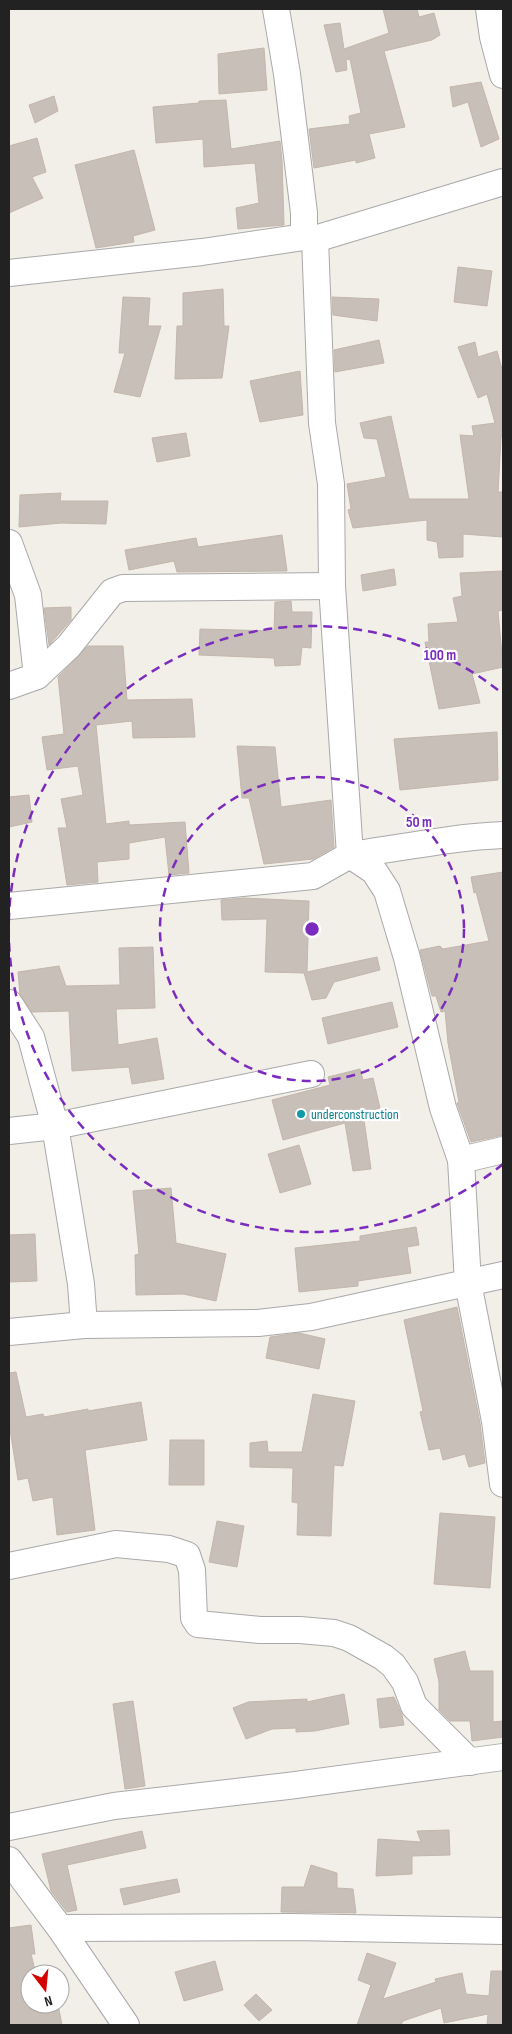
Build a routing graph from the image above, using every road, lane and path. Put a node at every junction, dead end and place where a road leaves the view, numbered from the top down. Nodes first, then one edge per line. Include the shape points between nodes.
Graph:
1 (276, 9) edge
2 (489, 9) edge
3 (503, 75) edge
4 (503, 182) edge
5 (309, 238) junction
6 (9, 273) edge
7 (9, 543) edge
8 (332, 586) junction
9 (36, 676) junction
10 (9, 686) edge
11 (503, 835) edge
12 (350, 855) junction
13 (9, 906) edge
14 (9, 1003) edge
15 (311, 1074) dead end
16 (55, 1126) junction
17 (9, 1131) edge
18 (503, 1150) edge
19 (461, 1160) junction
20 (503, 1276) edge
21 (468, 1283) junction
22 (84, 1324) junction
23 (9, 1332) edge
24 (503, 1484) edge
25 (9, 1566) edge
26 (503, 1757) edge
27 (470, 1762) junction
28 (9, 1827) edge
29 (9, 1860) edge
30 (60, 1928) junction
31 (503, 1931) edge
32 (126, 2025) edge

1 - 5 street
2 - 3 street
4 - 5 street
5 - 6 street
5 - 8 street via 322,422 330,484
7 - 9 street via 28,595
8 - 9 street via 123,588 112,592 69,646
8 - 12 street
9 - 10 street
11 - 12 street via 445,840
12 - 13 street via 313,876
12 - 19 street via 374,871 388,891 443,1108
14 - 16 street via 31,1037
15 - 16 street
16 - 17 street
16 - 22 street via 81,1284
18 - 19 street
19 - 21 street
20 - 21 street
21 - 22 street via 311,1317 267,1322
21 - 24 street via 496,1421
22 - 23 street
25 - 27 street via 116,1544 169,1549 186,1555 192,1570 194,1618 198,1624 334,1632 349,1638 393,1665 405,1682 414,1706
26 - 27 street
27 - 28 street via 114,1806
29 - 30 street
30 - 31 street via 292,1927
30 - 32 street

